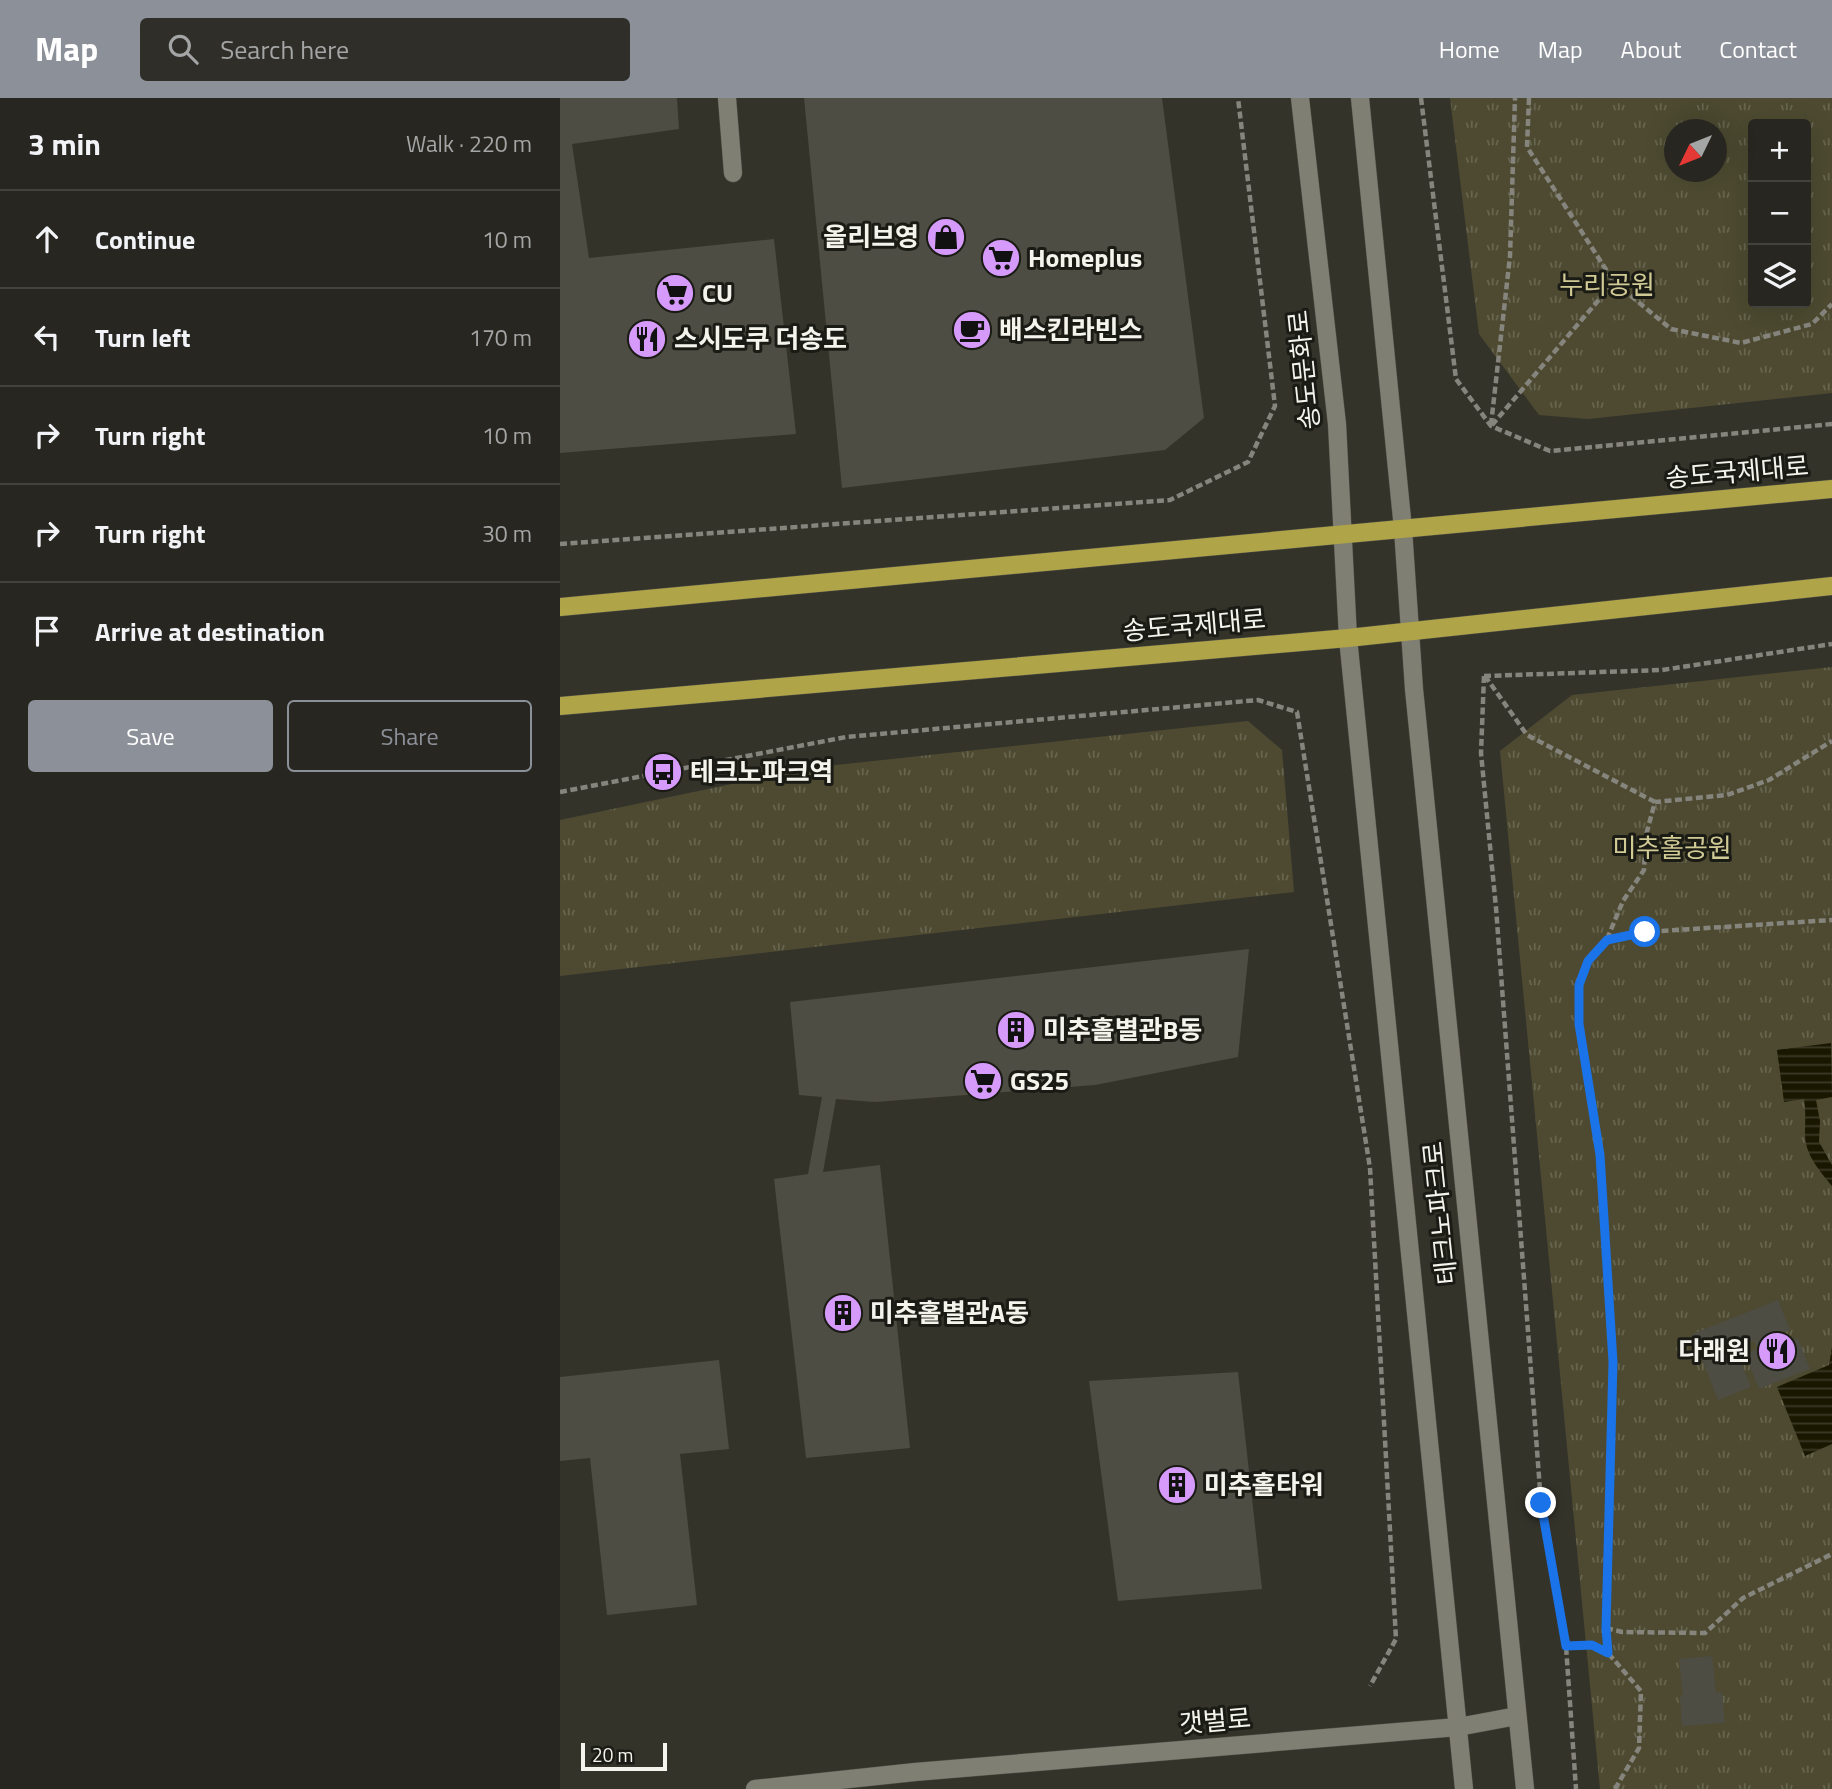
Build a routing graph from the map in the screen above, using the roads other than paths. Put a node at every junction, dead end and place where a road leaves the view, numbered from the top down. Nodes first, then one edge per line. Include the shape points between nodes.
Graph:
1 (727, 98) edge
2 (1300, 98) edge
3 (1360, 98) edge
4 (733, 173) dead end
5 (1832, 489) edge
6 (1403, 528) junction
7 (1343, 533) junction
8 (1832, 586) edge
9 (560, 607) edge
10 (1408, 631) junction
11 (1348, 638) junction
12 (560, 706) edge
13 (1517, 1716) junction
14 (1458, 1727) junction
15 (916, 1781) edge
16 (755, 1789) edge
17 (1464, 1789) edge
18 (1525, 1789) edge

1 - 4 street
2 - 7 street, 송도문화로 via 1337,424
3 - 6 street
5 - 6 main road, 송도국제대로
6 - 7 main road, 송도국제대로
6 - 10 street
7 - 9 main road, 송도국제대로
7 - 11 street, 송도문화로
8 - 10 main road, 송도국제대로
10 - 11 main road, 송도국제대로
10 - 13 street, 테크노파크로
11 - 12 main road, 송도국제대로
11 - 14 street, 테크노파크로
13 - 14 street, 갯벌로
13 - 18 street, 테크노파크로
14 - 15 street, 갯벌로
14 - 17 street, 테크노파크로
15 - 16 street, 갯벌로

